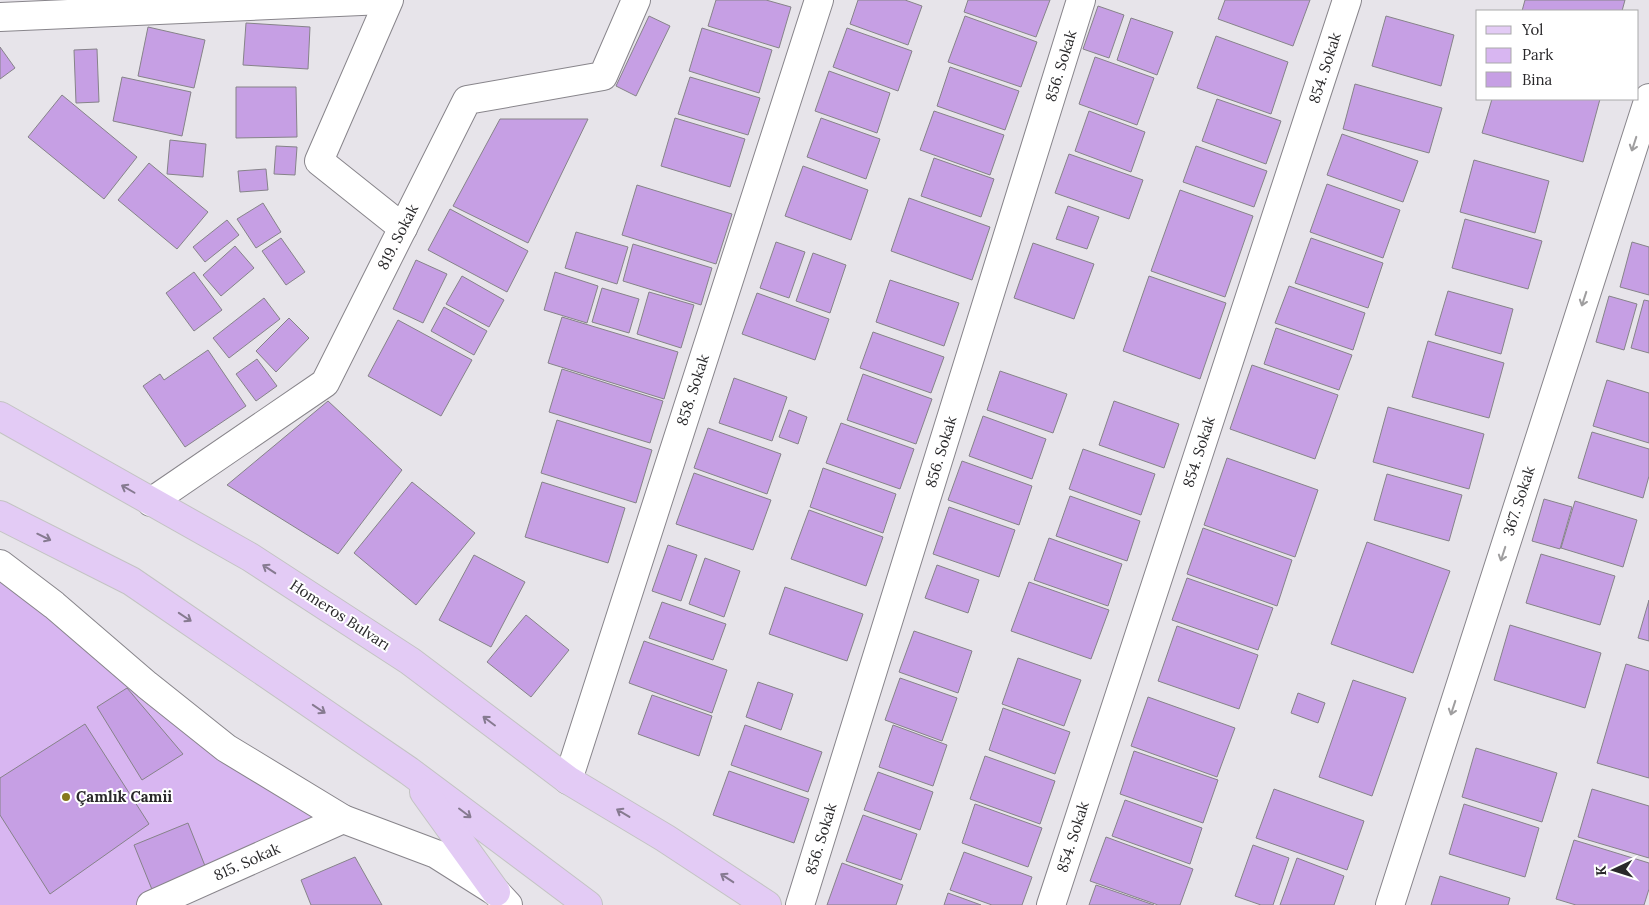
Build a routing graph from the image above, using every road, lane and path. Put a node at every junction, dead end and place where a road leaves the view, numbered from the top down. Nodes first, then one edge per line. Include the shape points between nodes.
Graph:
1 (384, 0) edge
2 (389, 0) edge
3 (636, 0) edge
4 (818, 0) edge
5 (1081, 0) edge
6 (1347, 0) edge
7 (0, 17) edge
8 (1649, 98) edge
9 (403, 228) junction
10 (0, 416) edge
11 (151, 502) junction
12 (0, 515) edge
13 (0, 564) edge
14 (408, 771) junction
15 (568, 780) junction
16 (343, 819) junction
17 (502, 898) edge
18 (151, 905) edge
19 (588, 905) edge
20 (767, 905) edge
21 (800, 905) edge
22 (1051, 905) edge
23 (1390, 905) edge

1 - 7 street
2 - 9 street via 319,160
3 - 9 street, 819. Sokak via 603,76 467,100
4 - 15 street, 858. Sokak
5 - 21 street, 856. Sokak
6 - 22 street, 854. Sokak
8 -> 23 street, 367. Sokak
9 - 11 street, 819. Sokak via 325,383
11 -> 10 main road, Homeros Bulvarı
15 -> 11 main road, Homeros Bulvarı via 410,661 250,557
12 -> 14 main road via 131,581
13 - 16 street via 54,604 226,748
14 - 17 main road
14 -> 19 main road
20 -> 15 main road, Homeros Bulvarı
16 - 17 street via 436,854
16 - 18 street, 815. Sokak

